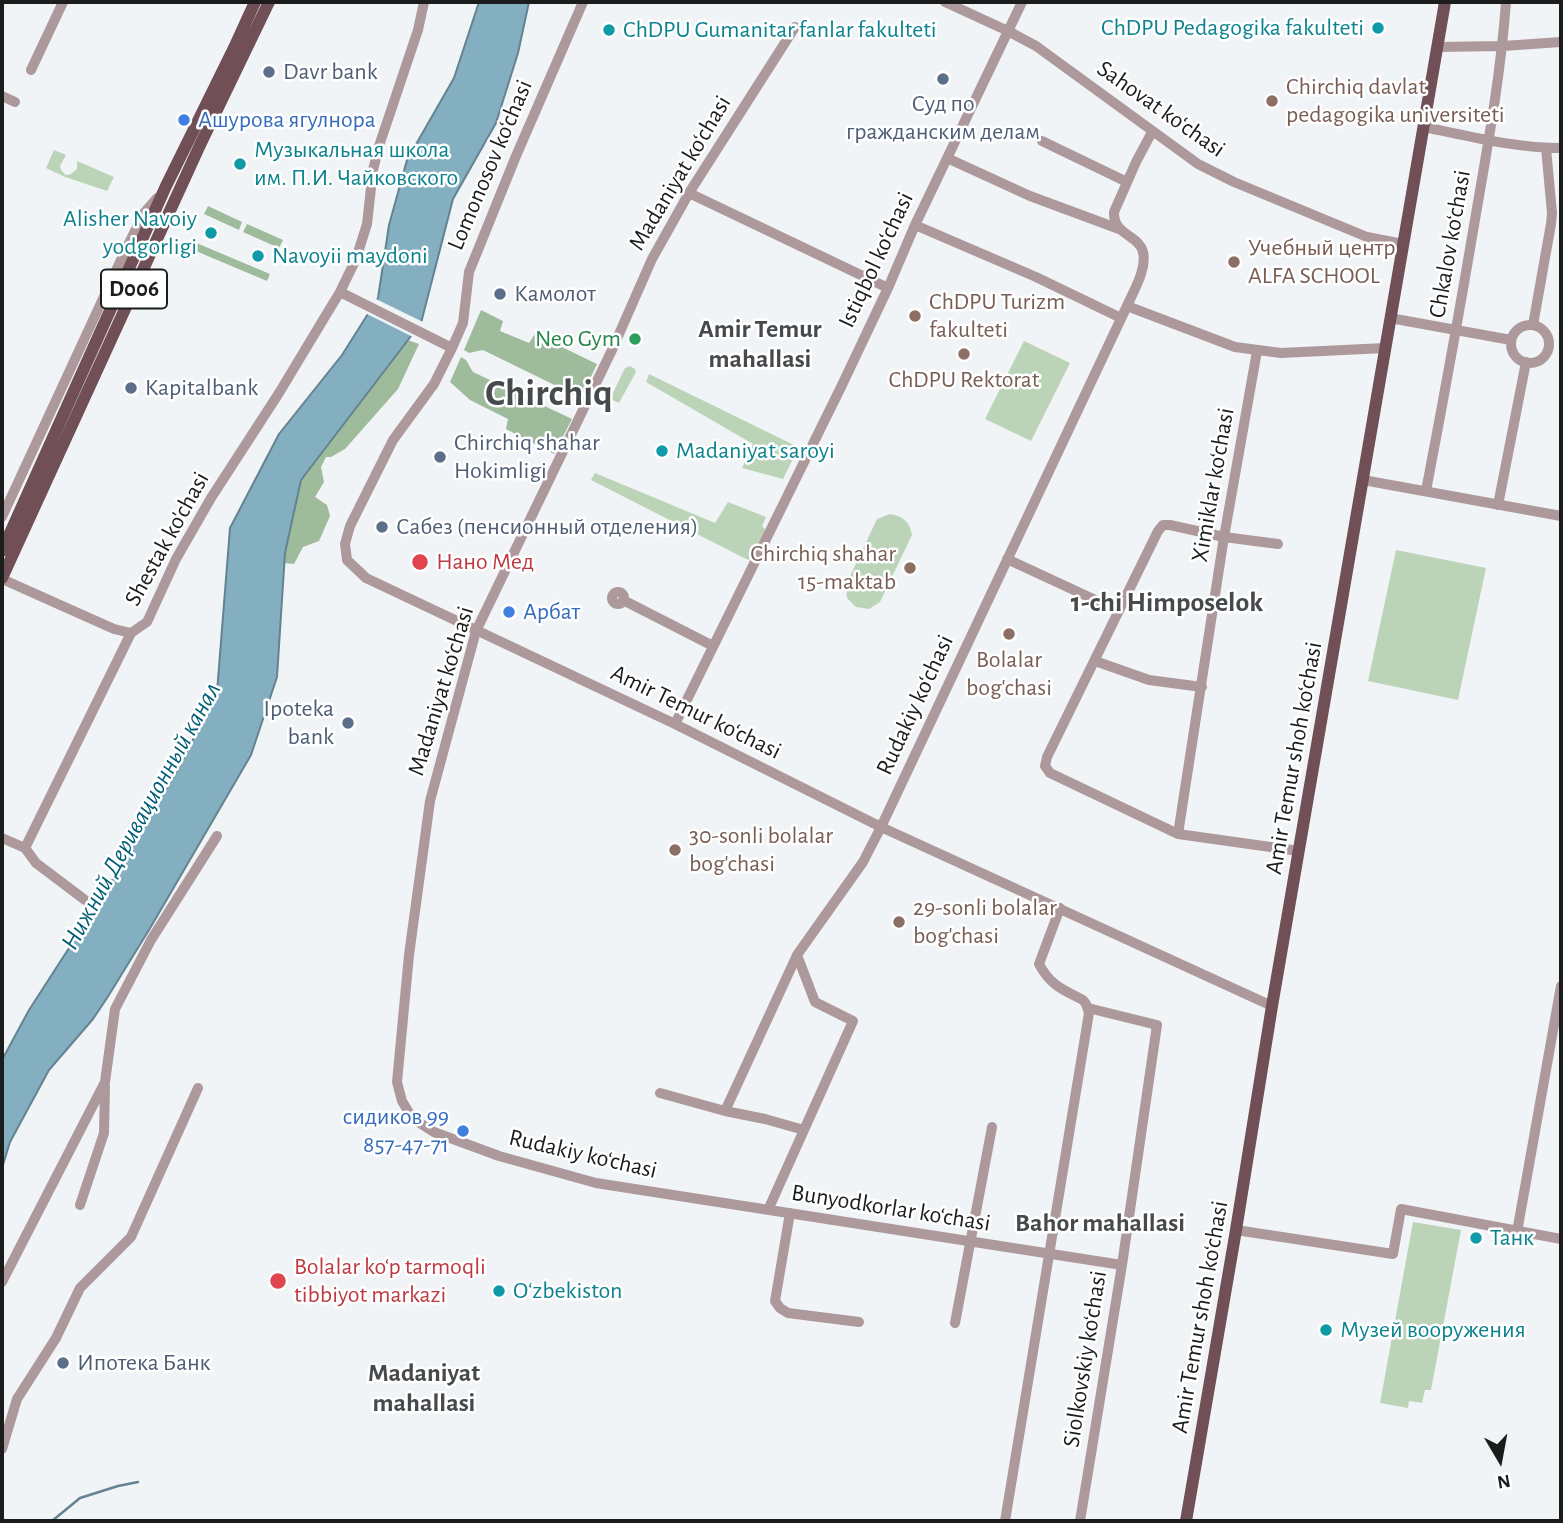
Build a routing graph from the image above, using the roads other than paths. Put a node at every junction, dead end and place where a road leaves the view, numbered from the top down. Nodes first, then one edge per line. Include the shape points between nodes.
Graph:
1 (63, 2) edge
2 (255, 2) edge
3 (269, 2) edge
4 (424, 2) edge
5 (583, 2) edge
6 (945, 2) edge
7 (1021, 2) edge
8 (1445, 2) edge
9 (1506, 2) edge
10 (795, 27) dead end
11 (1008, 31) junction
12 (1561, 42) edge
13 (1503, 46) junction
14 (1437, 47) junction
15 (31, 70) dead end
16 (2, 96) edge
17 (15, 102) dead end
18 (1424, 127) junction
19 (1152, 132) junction
20 (1489, 140) junction
21 (1042, 141) dead end
22 (1546, 148) junction
23 (1561, 148) edge
24 (947, 158) junction
25 (1127, 182) junction
26 (166, 186) junction
27 (689, 193) junction
28 (915, 225) junction
29 (1119, 229) junction
30 (1403, 244) junction
31 (888, 288) junction
32 (340, 292) junction
33 (1127, 306) junction
34 (1121, 318) junction
35 (1390, 318) junction
36 (1533, 325) junction
37 (1457, 330) junction
38 (1511, 340) junction
39 (1548, 347) junction
40 (452, 348) junction
41 (1385, 348) junction
42 (1561, 349) edge
43 (1257, 351) junction
44 (1526, 362) junction
45 (1363, 480) junction
46 (1426, 491) junction
47 (1498, 505) junction
48 (1561, 516) edge
49 (2, 517) edge
50 (1224, 537) junction
51 (1278, 544) dead end
52 (2, 551) edge
53 (1007, 559) junction
54 (2, 579) edge
55 (623, 600) dead end
56 (1119, 611) junction
57 (476, 631) junction
58 (131, 633) junction
59 (713, 646) junction
60 (1095, 661) junction
61 (1202, 687) junction
62 (675, 724) junction
63 (881, 827) junction
64 (1178, 834) junction
65 (217, 836) dead end
66 (2, 838) edge
67 (25, 848) junction
68 (1299, 851) junction
69 (85, 900) dead end
70 (1060, 908) junction
71 (797, 955) junction
72 (1561, 986) edge
73 (1560, 999) edge
74 (1272, 1006) junction
75 (1088, 1008) junction
76 (105, 1082) junction
77 (198, 1088) dead end
78 (660, 1093) dead end
79 (725, 1111) junction
80 (992, 1127) dead end
81 (804, 1130) junction
82 (434, 1132) joint
83 (80, 1205) dead end
84 (768, 1210) junction
85 (790, 1213) junction
86 (1237, 1230) junction
87 (1517, 1232) junction
88 (1561, 1239) edge
89 (970, 1242) junction
90 (1049, 1255) junction
91 (1122, 1265) junction
92 (2, 1282) edge
93 (859, 1322) dead end
94 (955, 1323) dead end
95 (2, 1449) edge
96 (1005, 1521) edge
97 (1080, 1521) edge
98 (1186, 1521) edge

1 - 15 street
2 - 26 main road, D006
3 - 54 main road, D006
4 - 32 street, Shestak ko'chasi via 379,146 367,224
5 - 40 street, Lomonosov ko‘chasi via 468,272 463,323
6 - 11 street, Sahovat ko‘chasi
7 - 11 street, Istiqbol ko‘chasi
8 - 14 main road, Amir Temur shoh ko‘chasi
9 - 13 street, Chkalov ko‘chasi
10 - 27 street, Madaniyat ko‘chasi
11 - 19 street, Sahovat ko‘chasi via 1036,46
11 - 24 street, Istiqbol ko‘chasi
12 - 13 street
13 - 14 street
13 - 20 street, Chkalov ko‘chasi
14 - 18 main road, Amir Temur shoh ko‘chasi
16 - 17 street
18 - 20 street
18 - 30 main road, Amir Temur shoh ko‘chasi
19 - 25 street
19 - 30 street, Sahovat ko‘chasi via 1234,183 1367,237
20 - 22 street
20 - 37 street, Chkalov ko‘chasi
21 - 25 street
22 - 23 street
22 - 36 street via 1552,213
24 - 28 street, Istiqbol ko‘chasi
24 - 29 street
25 - 29 street via 1114,212
26 - 49 street via 125,251
26 - 52 main road, D006
27 - 31 street
27 - 57 street, Madaniyat ko‘chasi via 652,259
28 - 31 street, Istiqbol ko‘chasi
28 - 34 street
29 - 33 street, Rudakiy ko‘chasi via 1142,247 1143,253
30 - 35 main road, Amir Temur shoh ko‘chasi
31 - 59 street, Istiqbol ko‘chasi
32 - 40 street
32 - 58 street, Shestak ko'chasi via 211,498 147,622
33 - 34 street, Rudakiy ko‘chasi
33 - 43 street
34 - 53 street, Rudakiy ko‘chasi
35 - 37 street
35 - 41 main road, Amir Temur shoh ko‘chasi
36 - 38 street via 1522,327
36 - 39 street via 1544,331
37 - 38 street
37 - 46 street, Chkalov ko‘chasi
38 - 44 street via 1512,352
39 - 42 street
39 - 44 street via 1538,361
40 - 57 street, Amir Temur ko‘chasi via 434,384 393,440 350,526 346,553 347,560 366,578
41 - 43 street
41 - 45 main road, Amir Temur shoh ko‘chasi
43 - 50 street, Ximiklar ko‘chasi
44 - 47 street
45 - 46 street
45 - 68 main road, Amir Temur shoh ko‘chasi
46 - 47 street
47 - 48 street
50 - 51 street
50 - 56 street via 1163,526
50 - 61 street, Ximiklar ko‘chasi
53 - 56 street
53 - 63 street, Rudakiy ko‘chasi
54 - 58 street
55 - 59 street
56 - 60 street
57 - 62 street, Amir Temur ko‘chasi
57 - 82 street, Madaniyat ko‘chasi via 430,801 397,1082 402,1101 415,1120
58 - 67 street, Shestak ko'chasi
59 - 62 street, Istiqbol ko‘chasi
60 - 61 street via 1149,680
60 - 64 street via 1045,766 1050,773
61 - 64 street, Ximiklar ko‘chasi
62 - 63 street, Amir Temur ko‘chasi
63 - 70 street, Amir Temur ko‘chasi
63 - 71 street, Rudakiy ko‘chasi via 863,862
64 - 68 street
65 - 76 street via 151,940 115,1009
66 - 67 street
67 - 69 street via 36,863
68 - 74 main road, Amir Temur shoh ko‘chasi
70 - 74 street, Amir Temur ko‘chasi
70 - 75 street via 1039,964 1054,985 1083,1000
71 - 79 street, Rudakiy ko‘chasi
71 - 81 street via 815,1002 853,1021
72 - 73 street
73 - 87 street
74 - 86 main road, Amir Temur shoh ko‘chasi
75 - 90 street
75 - 91 street, Siolkovskiy ko‘chasi via 1157,1025
76 - 83 street via 104,1133
76 - 92 street
77 - 95 street via 131,1237 80,1288 56,1338 17,1399
78 - 79 street
79 - 81 street
80 - 89 street
81 - 84 street
82 - 84 street, Rudakiy ko‘chasi via 596,1183
84 - 85 street, Bunyodkorlar ko‘chasi
85 - 89 street, Bunyodkorlar ko‘chasi
85 - 93 street via 775,1301 788,1313
86 - 87 street via 1393,1254 1401,1209
86 - 98 main road, Amir Temur shoh ko‘chasi
87 - 88 street
89 - 90 street, Bunyodkorlar ko‘chasi
89 - 94 street
90 - 91 street, Bunyodkorlar ko‘chasi
90 - 96 street
91 - 97 street, Siolkovskiy ko‘chasi

